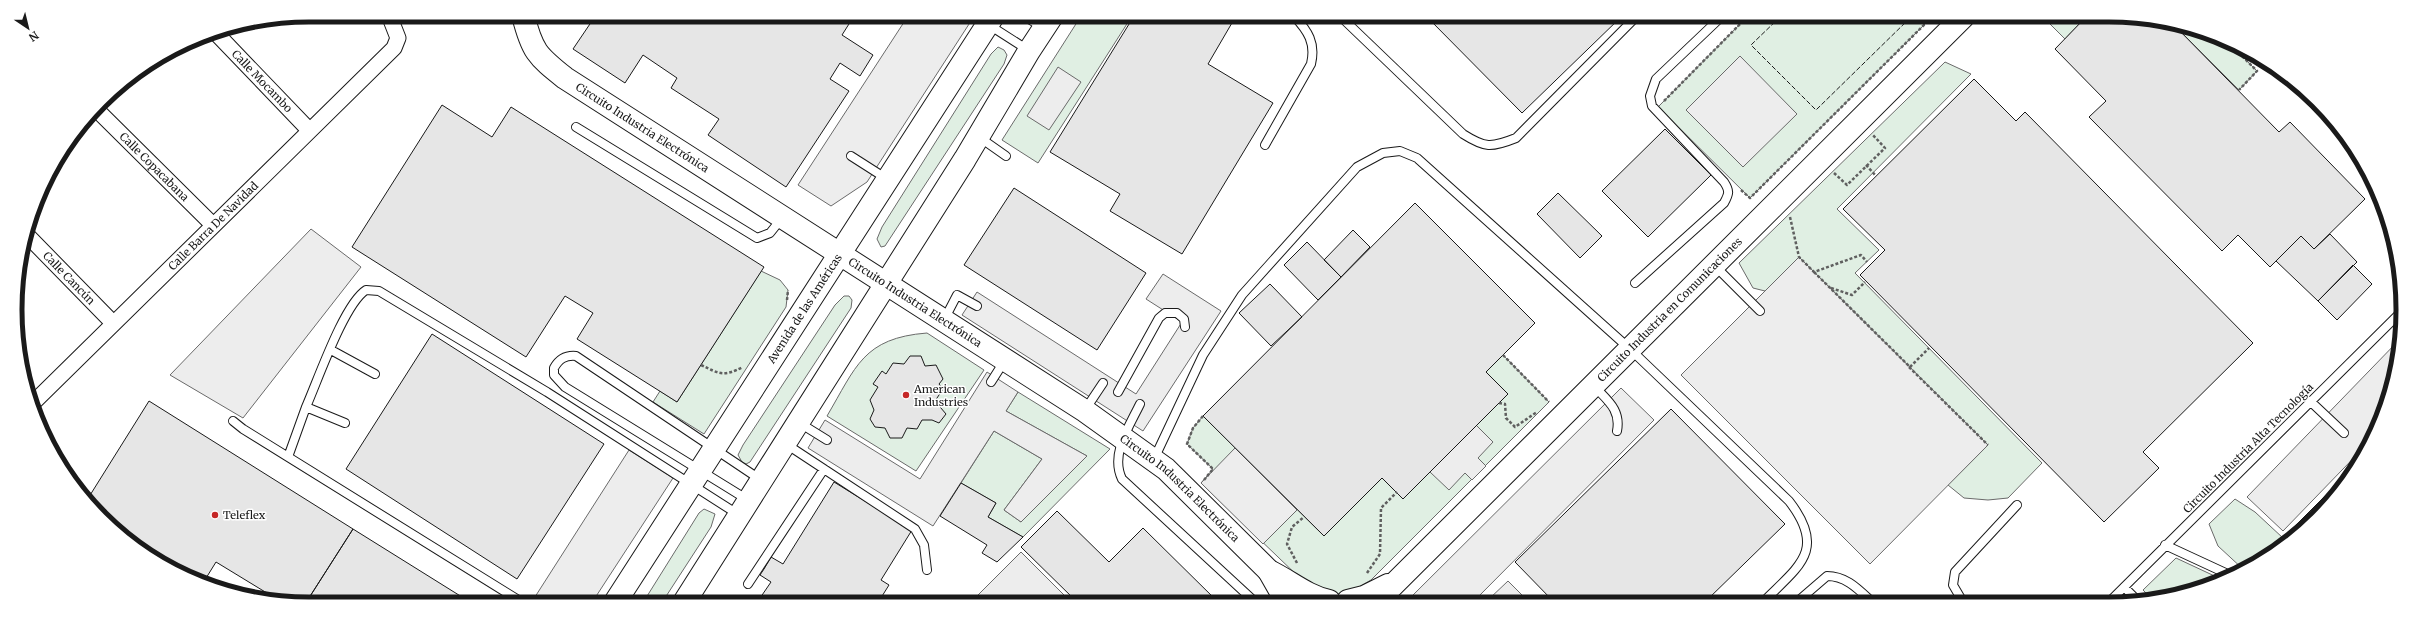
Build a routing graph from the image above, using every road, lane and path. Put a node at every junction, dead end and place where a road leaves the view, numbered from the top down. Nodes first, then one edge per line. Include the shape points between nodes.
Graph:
1 (392, 22) edge
2 (525, 22) edge
3 (983, 22) edge
4 (989, 22) edge
5 (1048, 22) edge
6 (1299, 22) edge
7 (1346, 22) edge
8 (1631, 22) edge
9 (1716, 22) edge
10 (1742, 22) edge
11 (1927, 22) edge
12 (1958, 22) edge
13 (219, 36) edge
14 (1029, 51) junction
15 (2241, 55) edge
16 (2239, 90) dead end
17 (1658, 107) dead end
18 (100, 113) edge
19 (576, 127) dead end
20 (309, 130) junction
21 (1872, 134) dead end
22 (978, 136) junction
23 (1265, 145) dead end
24 (851, 156) dead end
25 (1006, 156) dead end
26 (1866, 165) junction
27 (1833, 171) dead end
28 (1876, 176) dead end
29 (888, 179) junction
30 (1739, 188) dead end
31 (1789, 214) dead end
32 (783, 218) junction
33 (213, 225) junction
34 (31, 239) edge
35 (839, 254) junction
36 (1867, 262) dead end
37 (1714, 265) junction
38 (1814, 272) junction
39 (1865, 282) dead end
40 (887, 283) junction
41 (1635, 283) dead end
42 (1829, 287) junction
43 (977, 306) dead end
44 (1760, 311) dead end
45 (2396, 318) edge
46 (944, 321) junction
47 (113, 323) junction
48 (1185, 327) dead end
49 (1929, 348) dead end
50 (330, 350) junction
51 (1631, 350) junction
52 (1503, 355) dead end
53 (1005, 359) junction
54 (701, 364) dead end
55 (1906, 364) junction
56 (749, 365) dead end
57 (374, 374) dead end
58 (991, 382) dead end
59 (1103, 383) dead end
60 (1595, 386) junction
61 (1118, 392) dead end
62 (36, 400) edge
63 (2310, 402) junction
64 (1499, 403) dead end
65 (1140, 404) dead end
66 (306, 407) junction
67 (1544, 407) dead end
68 (1085, 411) junction
69 (1203, 416) dead end
70 (233, 421) dead end
71 (798, 422) junction
72 (1528, 423) dead end
73 (345, 424) dead end
74 (1618, 431) dead end
75 (2344, 433) dead end
76 (1124, 438) junction
77 (827, 440) dead end
78 (785, 443) junction
79 (1988, 445) dead end
80 (713, 449) junction
81 (288, 457) junction
82 (1154, 460) junction
83 (824, 469) junction
84 (695, 477) junction
85 (761, 480) junction
86 (1201, 483) dead end
87 (1397, 492) dead end
88 (2017, 505) dead end
89 (744, 508) junction
90 (1304, 517) dead end
91 (2165, 545) junction
92 (1302, 568) dead end
93 (927, 570) dead end
94 (1269, 571) junction
95 (2224, 572) edge
96 (1362, 578) dead end
97 (1398, 580) junction
98 (748, 584) dead end
99 (2124, 586) junction
100 (2133, 596) edge
101 (512, 597) edge
102 (619, 597) edge
103 (687, 597) edge
104 (1249, 597) edge
105 (1283, 597) edge
106 (1313, 597) edge
107 (1364, 597) edge
108 (1382, 597) edge
109 (1769, 597) edge
110 (1804, 597) edge
111 (1865, 597) edge
112 (1960, 597) edge
113 (2114, 597) edge

1 - 20 street, Calle Barra De Navidad via 398,38 394,48
2 - 32 street, Circuito Industria Electrónica via 532,47 542,60
3 - 29 street, Avenida de las Américas
4 - 14 lane
5 - 14 street
6 - 23 lane via 1306,30 1314,52 1311,64
7 - 8 lane via 1463,134 1480,144 1496,146 1516,138
9 - 41 lane via 1656,78 1650,96 1652,106 1724,182 1729,189 1729,195 1724,203
10 - 17 path
11 - 30 path via 1750,198
12 - 37 street, Circuito Industria en Comunicaciones
13 - 20 street, Calle Mocambo
14 - 22 street
15 - 16 path via 2257,71
18 - 33 street, Calle Copacabana
19 - 32 lane via 757,238 770,233
20 - 33 street, Calle Barra De Navidad
21 - 26 path via 1885,148
22 - 25 lane
22 - 40 street
24 - 29 lane
26 - 27 path via 1847,185
26 - 28 path
29 - 35 street, Avenida de las Américas
31 - 38 path via 1799,257
32 - 35 street, Circuito Industria Electrónica
33 - 47 street, Calle Barra De Navidad
34 - 47 street, Calle Cancún
35 - 40 street, Circuito Industria Electrónica
35 - 80 street, Avenida de las Américas
36 - 38 path via 1861,255
37 - 44 lane
37 - 51 street, Circuito Industria en Comunicaciones
38 - 42 path
39 - 42 path via 1852,295
40 - 46 street, Circuito Industria Electrónica
40 - 71 street
42 - 55 path
43 - 46 lane via 957,295
45 - 63 lane, Circuito Industria Alta Tecnología
46 - 53 street, Circuito Industria Electrónica
47 - 62 street, Calle Barra De Navidad
48 - 61 lane via 1184,319 1177,313 1165,313 1159,318
49 - 55 path via 1910,367
50 - 57 lane
50 - 66 lane
50 - 84 lane via 357,298 366,290 379,291
51 - 60 street, Circuito Industria en Comunicaciones
51 - 82 lane via 1417,158 1400,151 1383,153 1357,167 1242,295 1203,355
51 - 109 lane via 1789,501 1800,516 1808,544 1801,564
52 - 67 path via 1549,402
53 - 58 lane
53 - 68 street, Circuito Industria Electrónica
54 - 56 path via 717,373 728,375
55 - 79 path
59 - 68 lane
60 - 74 lane via 1616,409 1620,420
60 - 97 street, Circuito Industria en Comunicaciones
63 - 75 lane
63 - 91 lane, Circuito Industria Alta Tecnología
64 - 72 path via 1505,404 1506,418 1515,427 1539,411
65 - 76 lane
66 - 73 lane
66 - 81 lane
68 - 76 street, Circuito Industria Electrónica
69 - 86 path via 1193,428 1187,444 1213,469
70 - 81 lane
71 - 77 lane
71 - 78 street
76 - 82 street, Circuito Industria Electrónica
76 - 104 lane via 1116,462 1122,479
78 - 83 lane
78 - 85 street
80 - 84 street, Avenida de las Américas
80 - 84 lane via 576,356 569,355 563,358 554,368 554,375 566,387
80 - 85 lane
81 - 101 lane
82 - 94 street, Circuito Industria Electrónica via 1166,468
83 - 93 lane via 915,529 924,545
83 - 98 lane
84 - 89 lane
84 - 89 lane
84 - 102 street, Avenida de las Américas
85 - 89 street
87 - 96 path via 1381,508 1380,554
88 - 112 lane via 1955,572 1953,585
89 - 103 street
90 - 92 path via 1292,527 1286,544 1292,557
91 - 95 lane
91 - 99 lane, Circuito Industria Alta Tecnología
94 - 105 street, Circuito Industria Electrónica
94 - 106 street, Circuito Industria Electrónica via 1287,579
97 - 107 street
97 - 108 street, Circuito Industria en Comunicaciones
99 - 100 lane
99 - 113 lane, Circuito Industria Alta Tecnología
110 - 111 lane via 1827,576 1837,576 1847,581

